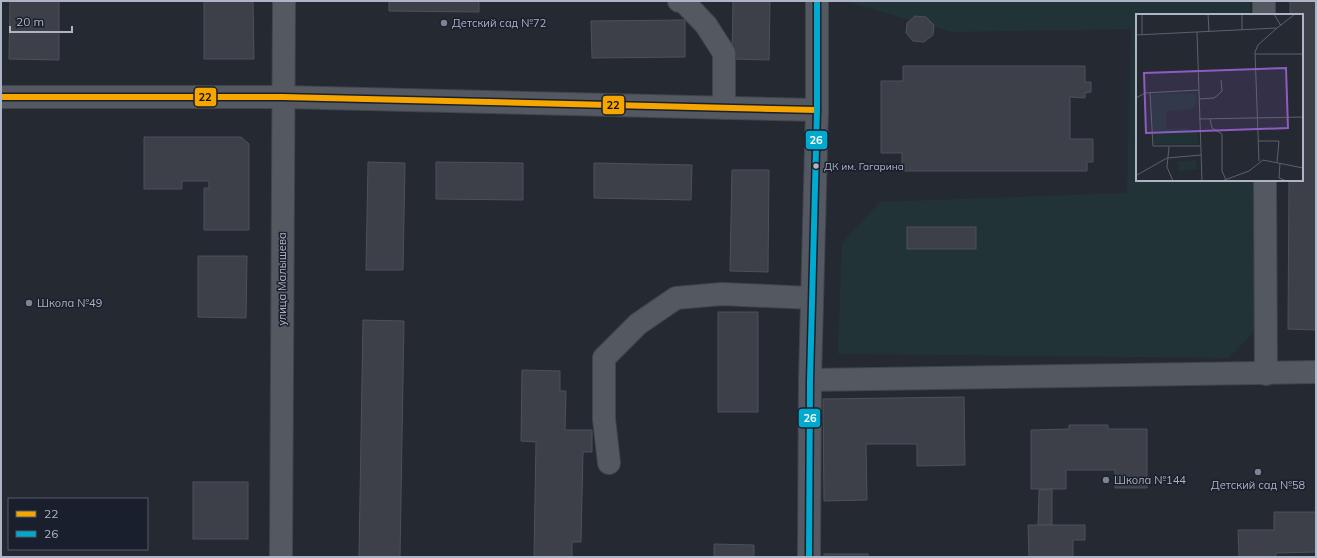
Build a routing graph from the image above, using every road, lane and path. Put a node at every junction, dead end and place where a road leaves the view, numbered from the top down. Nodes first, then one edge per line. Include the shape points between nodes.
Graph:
1 (284, 1) edge
2 (679, 1) edge
3 (817, 1) edge
4 (1264, 1) edge
5 (1264, 14) edge
6 (1, 97) edge
7 (283, 97) junction
8 (724, 108) junction
9 (817, 110) junction
10 (1265, 181) edge
11 (812, 298) junction
12 (1316, 372) edge
13 (1266, 374) junction
14 (810, 380) junction
15 (609, 462) dead end
16 (280, 557) edge
17 (809, 557) edge

1 - 7 street, улица Малышева
2 - 8 street via 684,2 706,25 724,53
3 - 9 street
4 - 5 street
6 - 7 street
7 - 8 street
7 - 16 street, улица Малышева
8 - 9 street
9 - 11 street
10 - 13 street
11 - 14 street
11 - 15 street via 722,294 676,298 638,324 604,358 604,419
12 - 13 street
13 - 14 street
14 - 17 street

